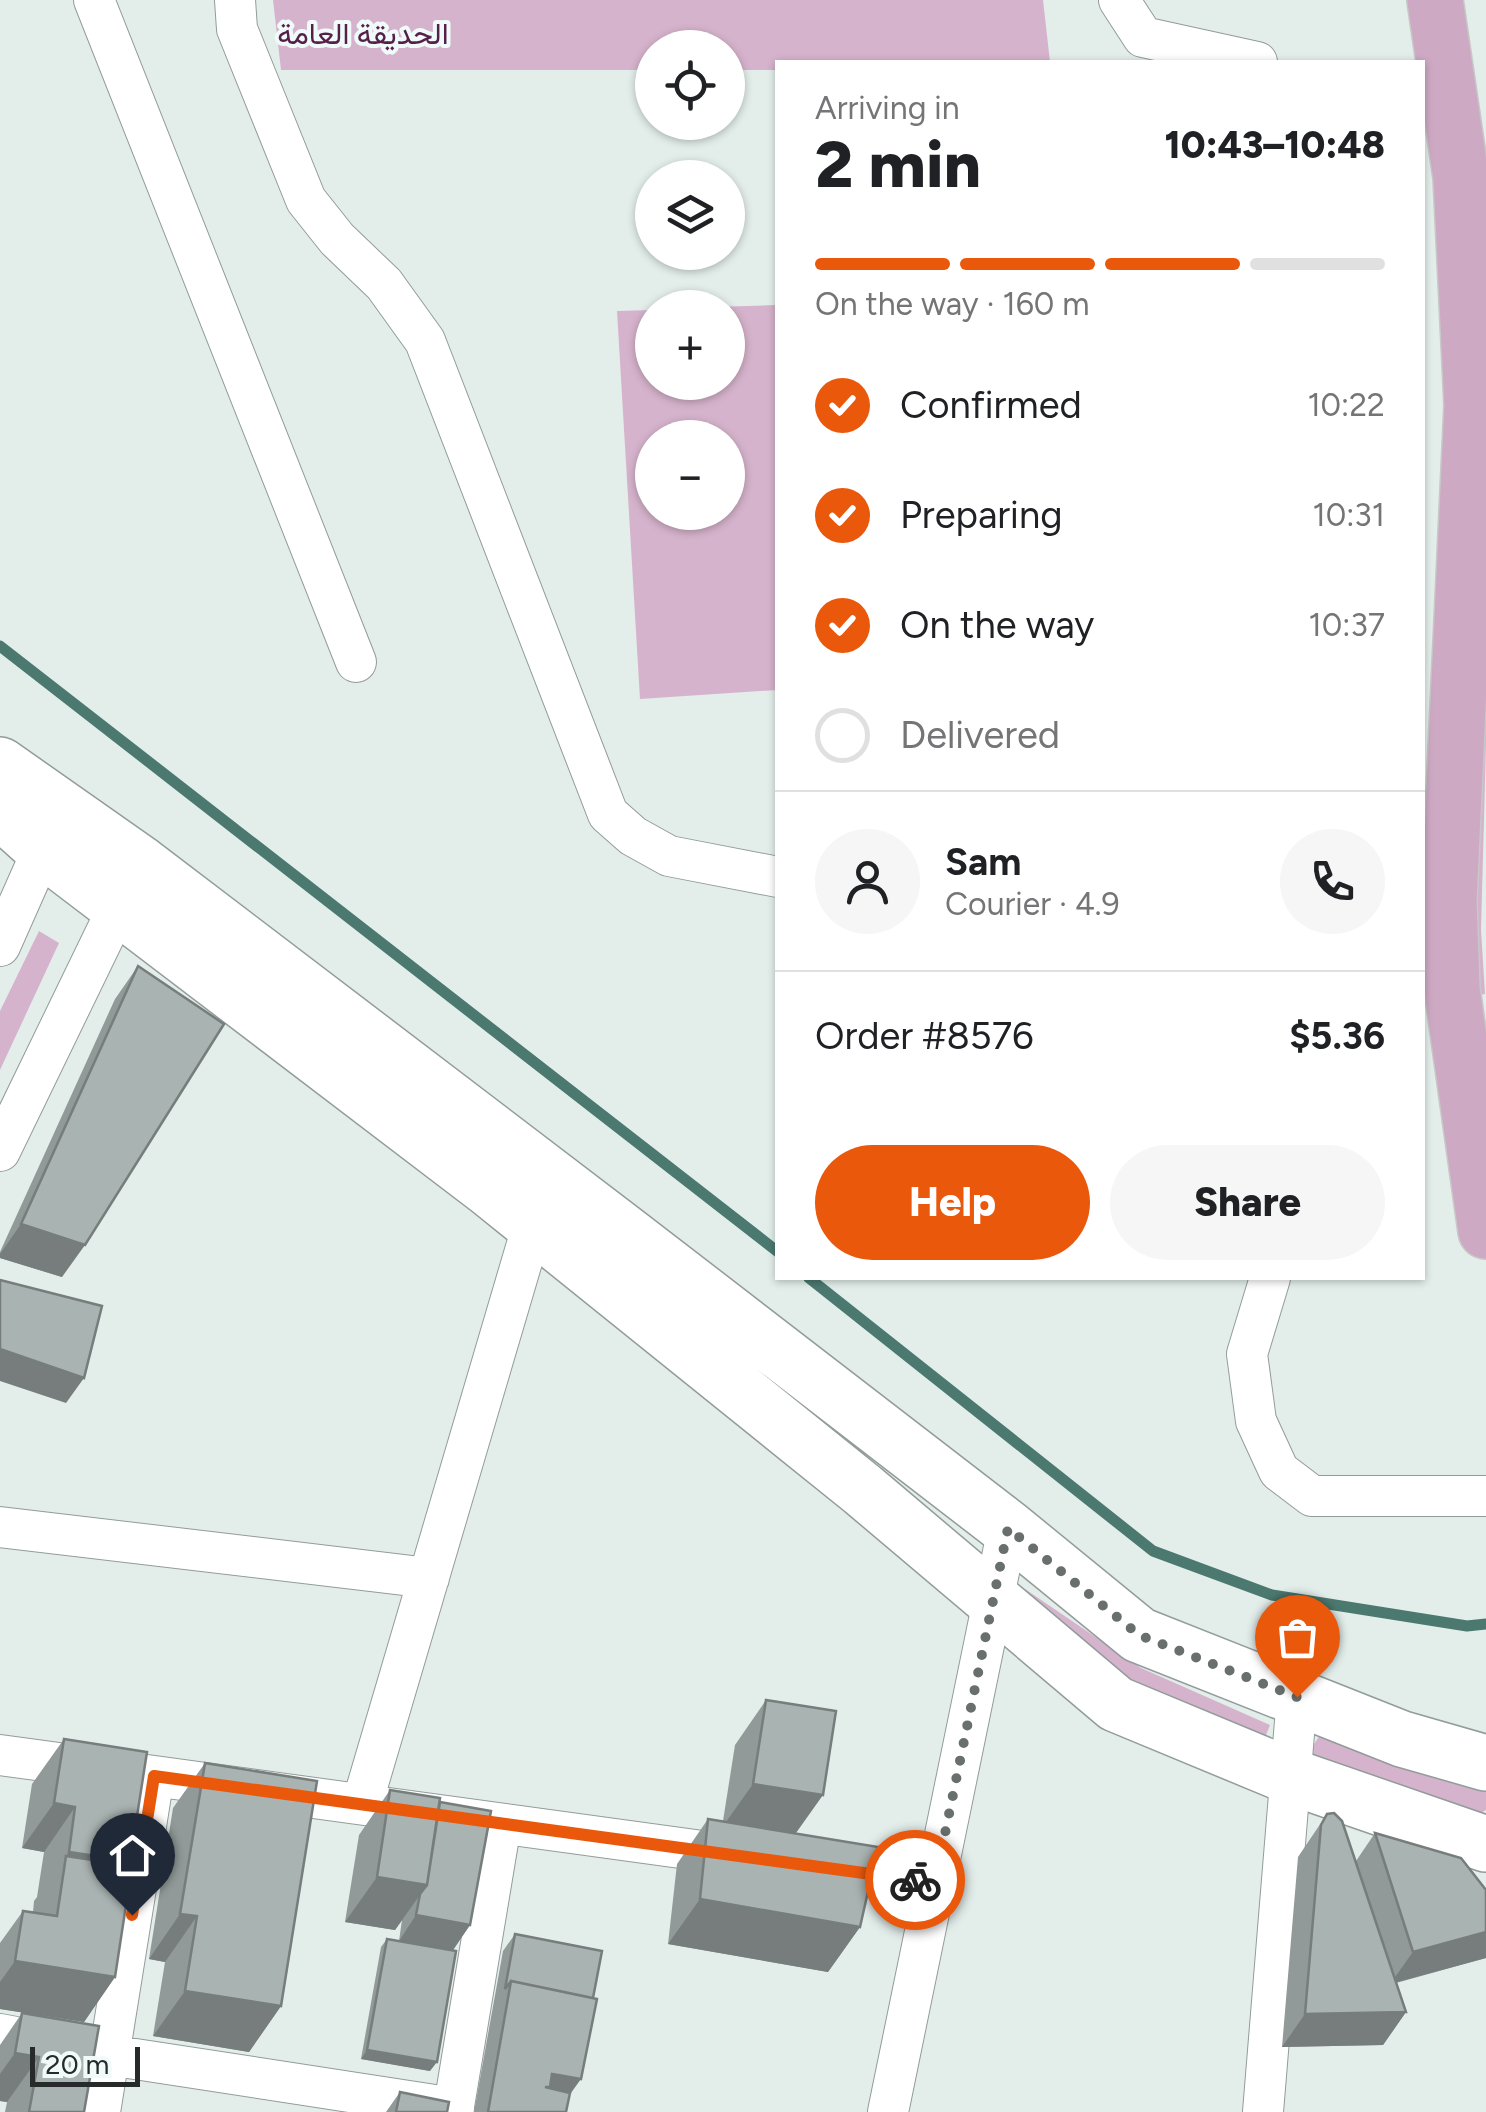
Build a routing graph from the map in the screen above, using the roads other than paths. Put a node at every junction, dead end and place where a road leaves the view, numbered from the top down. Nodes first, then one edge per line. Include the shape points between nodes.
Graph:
1 (94, 0) edge
2 (235, 0) edge
3 (1119, 0) edge
4 (1435, 0) edge
5 (1248, 60) edge
6 (1436, 102) edge
7 (1474, 178) edge
8 (356, 662) dead end
9 (0, 766) edge
10 (1452, 804) junction
11 (0, 810) edge
12 (56, 830) junction
13 (1425, 862) edge
14 (775, 876) edge
15 (129, 885) junction
16 (0, 946) edge
17 (1474, 1074) edge
18 (0, 1151) edge
19 (534, 1224) junction
20 (1486, 1231) edge
21 (1269, 1280) edge
22 (1486, 1496) edge
23 (0, 1527) edge
24 (1008, 1528) junction
25 (429, 1578) junction
26 (993, 1601) junction
27 (1297, 1697) junction
28 (0, 1755) edge
29 (1486, 1763) edge
30 (154, 1776) junction
31 (1292, 1777) junction
32 (362, 1804) junction
33 (501, 1824) junction
34 (1486, 1844) edge
35 (935, 1882) junction
36 (0, 2034) edge
37 (109, 2055) junction
38 (454, 2110) edge
39 (100, 2112) edge
40 (888, 2112) edge
41 (896, 2112) edge
42 (1263, 2112) edge

1 - 8 street
2 - 14 street via 237,30 306,200 384,284 425,341 608,814 669,856
3 - 5 street via 1142,37
4 - 6 main road
6 - 7 main road
7 - 10 main road via 1472,405
9 - 12 main road
10 - 13 street
10 - 17 main road via 1452,989
11 - 12 main road
12 - 15 main road
12 - 16 street
15 - 18 street
15 - 19 main road
15 - 24 main road
17 - 20 main road
19 - 25 street
19 - 26 main road
21 - 22 street via 1247,1354 1256,1422 1279,1470 1312,1496
23 - 25 street
24 - 26 street
24 - 27 main road via 1139,1635
25 - 32 street
26 - 31 main road via 1116,1704
26 - 35 street
27 - 29 main road via 1402,1739
27 - 31 street
28 - 30 street
30 - 32 street
30 - 37 street
31 - 34 main road
31 - 42 street
32 - 33 street
33 - 35 street
33 - 38 street
35 - 40 street
36 - 37 street
37 - 38 street
37 - 39 street
40 - 41 street

